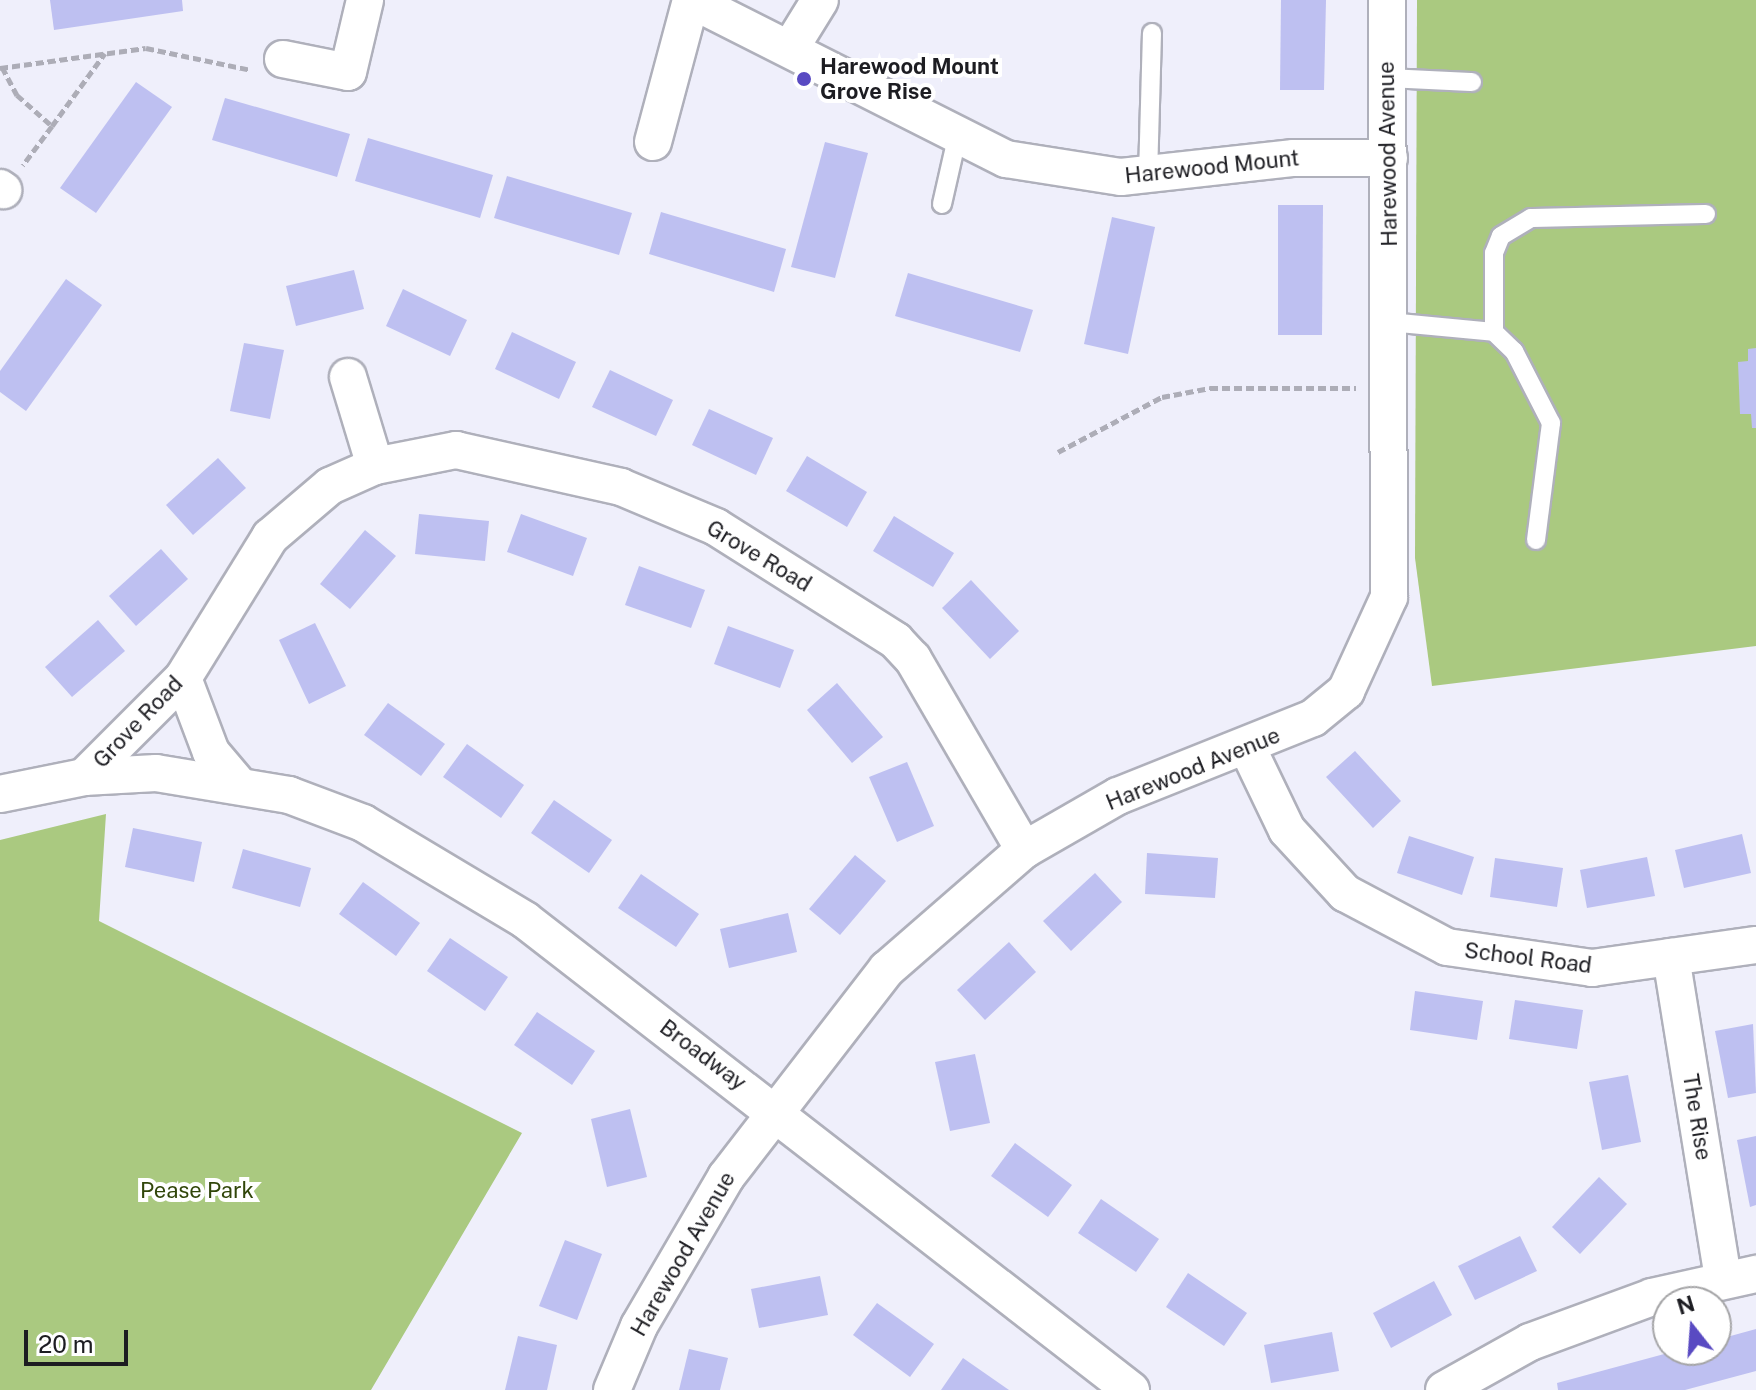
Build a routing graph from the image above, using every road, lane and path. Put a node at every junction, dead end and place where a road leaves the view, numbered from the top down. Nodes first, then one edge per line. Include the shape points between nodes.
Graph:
1 (365, 0) edge
2 (691, 0) edge
3 (820, 0) edge
4 (1387, 0) edge
5 (1152, 33) dead end
6 (791, 47) junction
7 (105, 53) junction
8 (283, 59) joint
9 (1, 68) edge
10 (1386, 78) junction
11 (1472, 82) dead end
12 (52, 126) junction
13 (957, 138) junction
14 (653, 142) dead end
15 (1389, 158) junction
16 (1148, 176) junction
17 (2, 189) edge
18 (942, 204) dead end
19 (1706, 214) dead end
20 (1389, 322) junction
21 (1494, 332) junction
22 (348, 377) dead end
23 (1389, 388) junction
24 (1058, 452) dead end
25 (375, 466) junction
26 (1536, 540) dead end
27 (183, 678) junction
28 (1247, 747) junction
29 (84, 777) junction
30 (238, 784) junction
31 (0, 794) edge
32 (1024, 850) junction
33 (1756, 945) edge
34 (1671, 957) junction
35 (777, 1110) junction
36 (1740, 1276) edge
37 (612, 1390) edge
38 (1131, 1390) edge
39 (1444, 1390) edge

1 - 8 street via 348,72
2 - 6 street, Harewood Mount
2 - 14 street
3 - 6 street
4 - 10 street, Harewood Avenue
5 - 16 lane
6 - 13 street, Harewood Mount
7 - 8 path via 146,48 281,76
7 - 9 path
7 - 12 path
9 - 12 path via 17,95
10 - 11 lane
10 - 15 street, Harewood Avenue
12 - 17 path
13 - 16 street, Harewood Mount via 1006,159 1064,171
13 - 18 lane
15 - 16 street, Harewood Mount via 1294,158
15 - 20 street, Harewood Avenue
19 - 21 lane via 1531,218 1501,236 1494,253
20 - 21 lane
20 - 23 street, Harewood Avenue
21 - 26 lane via 1532,378 1551,423
22 - 25 street
23 - 24 path via 1210,388 1174,395 1103,423
23 - 28 street, Harewood Avenue via 1385,608 1346,691 1313,718
25 - 27 street, Grove Road via 330,486 270,537
25 - 32 street, Grove Road via 456,450 621,487 716,527 896,641 913,659
27 - 29 street, Grove Road
27 - 30 street via 211,752
28 - 32 street, Harewood Avenue via 1118,796
28 - 34 street, School Road via 1287,830 1345,893 1447,947 1592,968
29 - 30 street, Broadway via 156,773
29 - 31 street, Grove Road
30 - 35 street, Broadway via 363,823 444,871 525,920
32 - 35 street, Harewood Avenue via 887,969
33 - 34 street, School Road
34 - 36 street, The Rise
35 - 37 street, Harewood Avenue via 692,1230
35 - 38 street, Broadway
36 - 39 street via 1530,1342

